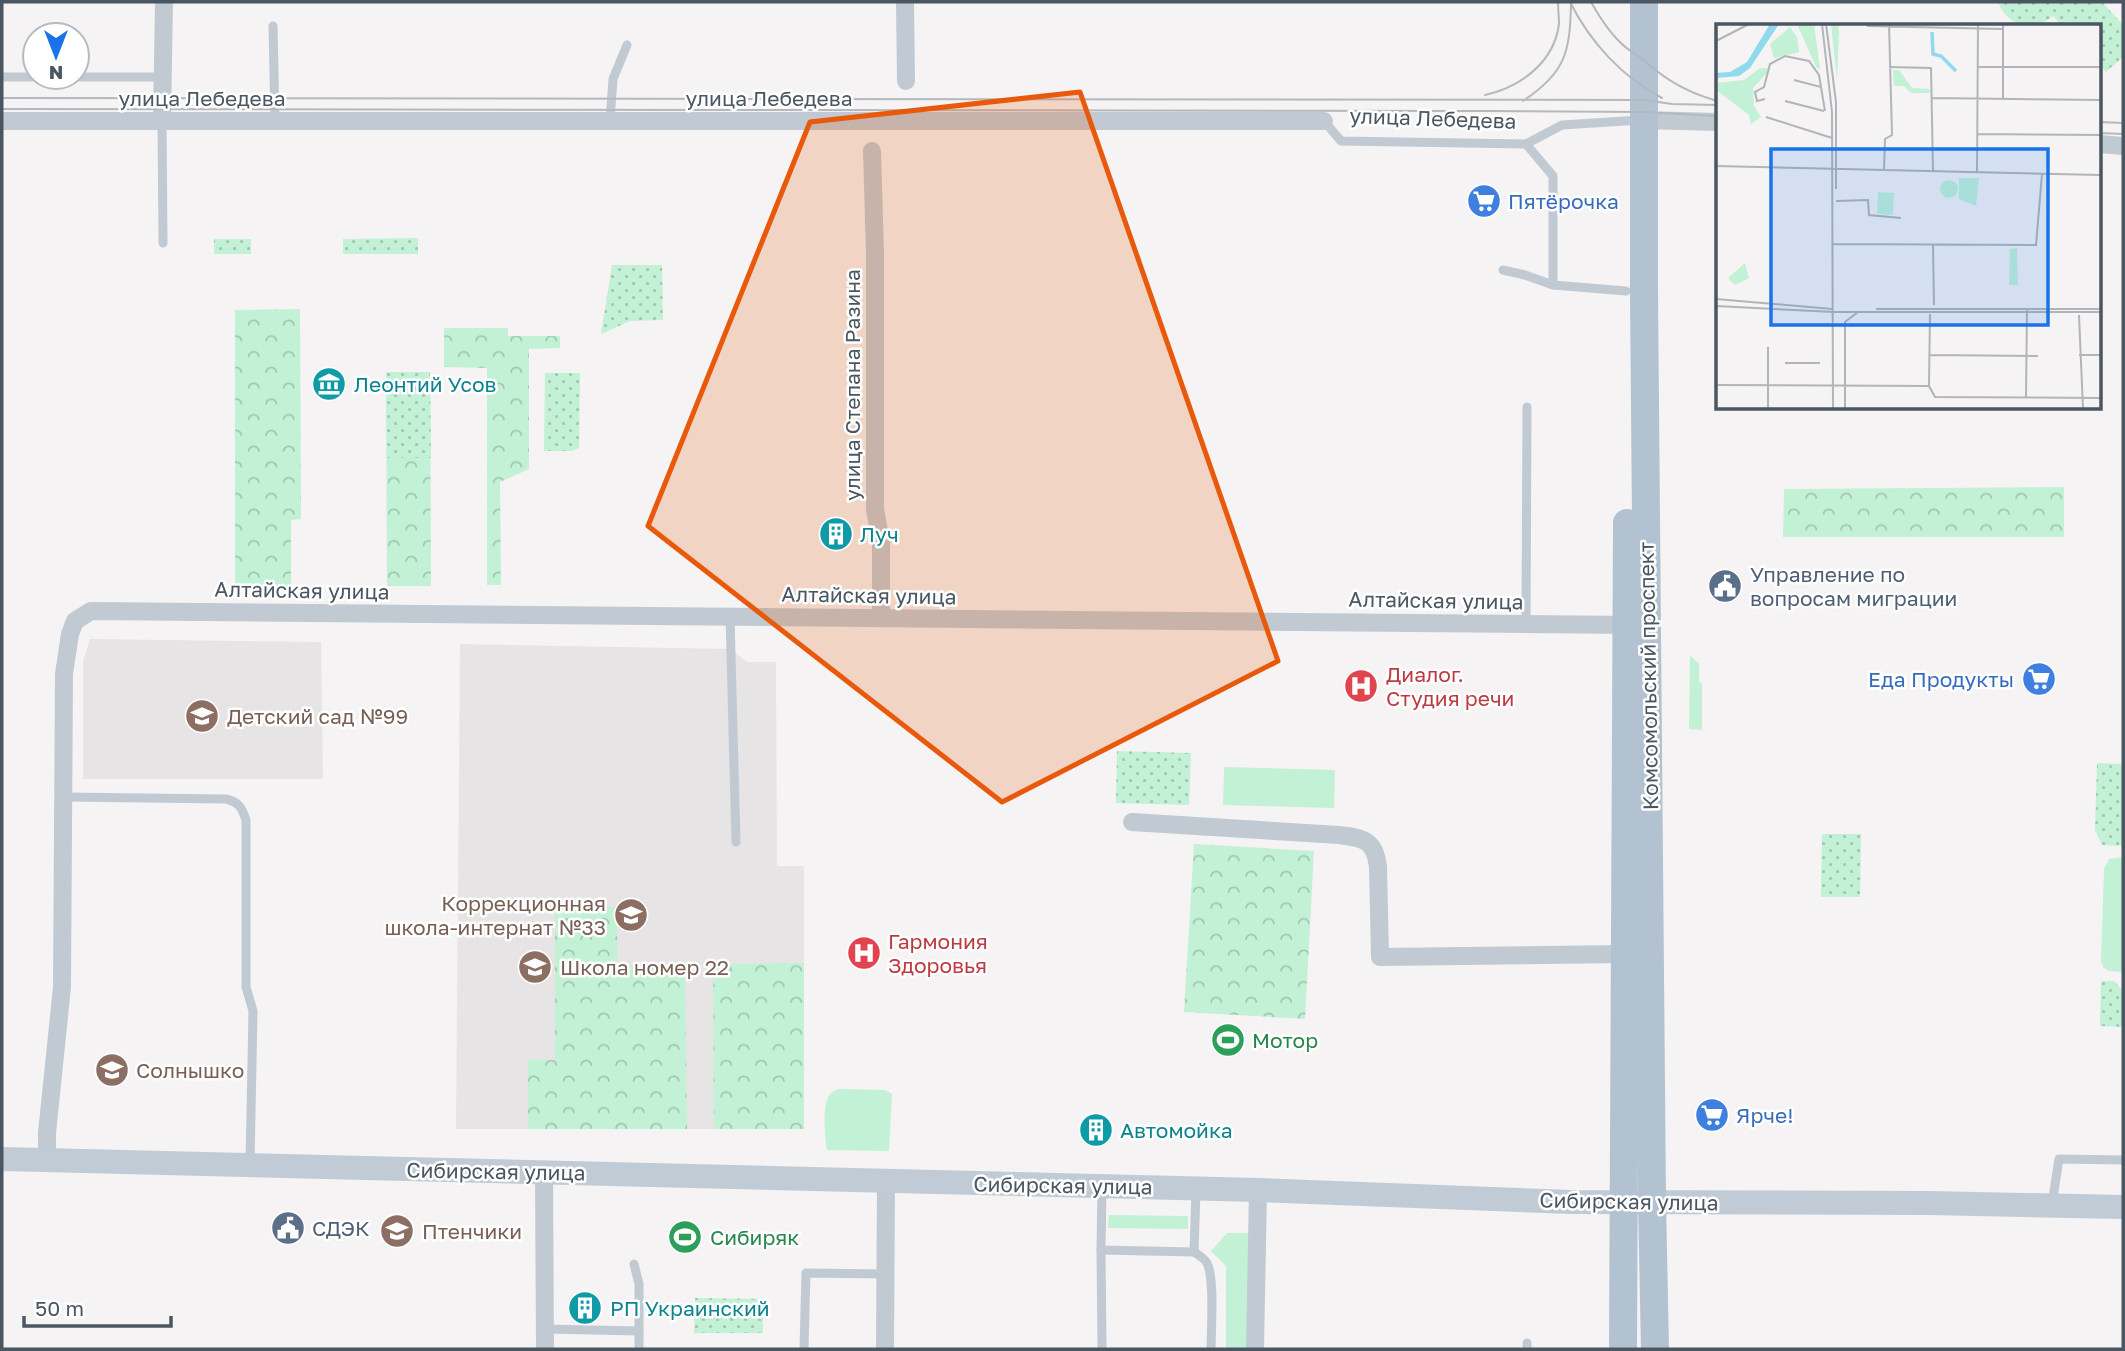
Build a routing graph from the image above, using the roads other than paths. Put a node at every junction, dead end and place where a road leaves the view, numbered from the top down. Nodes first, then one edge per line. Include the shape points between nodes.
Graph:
1 (164, 2) edge
2 (905, 2) edge
3 (1625, 2) edge
4 (1644, 2) edge
5 (273, 26) dead end
6 (627, 45) dead end
7 (2, 77) edge
8 (162, 78) junction
9 (906, 81) dead end
10 (2, 121) edge
11 (162, 121) junction
12 (275, 121) junction
13 (610, 121) junction
14 (1324, 121) joint
15 (1634, 121) junction
16 (1716, 122) edge
17 (1526, 144) junction
18 (2100, 144) edge
19 (2123, 146) edge
20 (873, 151) dead end
21 (163, 243) dead end
22 (1503, 270) dead end
23 (1553, 285) junction
24 (1626, 290) junction
25 (1527, 407) dead end
26 (730, 617) junction
27 (880, 618) junction
28 (1526, 625) junction
29 (1637, 625) junction
30 (63, 797) junction
31 (1132, 822) dead end
32 (736, 842) dead end
33 (1624, 954) junction
34 (2, 1159) edge
35 (47, 1160) junction
36 (2123, 1160) edge
37 (250, 1165) junction
38 (544, 1172) junction
39 (886, 1180) junction
40 (1101, 1186) junction
41 (1196, 1188) junction
42 (1258, 1190) junction
43 (1623, 1201) junction
44 (1652, 1201) junction
45 (2052, 1205) junction
46 (2123, 1207) edge
47 (1101, 1251) junction
48 (1194, 1252) junction
49 (634, 1264) dead end
50 (886, 1274) junction
51 (545, 1329) junction
52 (639, 1331) junction
53 (545, 1349) edge
54 (639, 1349) edge
55 (804, 1349) edge
56 (886, 1349) edge
57 (1102, 1349) edge
58 (1211, 1349) edge
59 (1255, 1349) edge
60 (1623, 1349) edge
61 (1655, 1349) edge

1 - 8 street
2 - 9 street
3 - 15 main road, Комсомольский проспект
4 - 15 main road, Комсомольский проспект
5 - 12 lane
6 - 13 lane via 612,79
7 - 8 lane
8 - 11 street
10 - 11 street, улица Лебедева
11 - 12 street, улица Лебедева
11 - 21 lane
12 - 13 street, улица Лебедева
13 - 14 street, улица Лебедева
14 - 17 lane, улица Лебедева via 1341,141
15 - 16 street
15 - 17 lane via 1562,125
15 - 24 main road, Комсомольский проспект
15 - 29 main road, Комсомольский проспект
17 - 23 lane via 1553,176
18 - 19 street
20 - 27 street, улица Степана Разина
22 - 23 lane
23 - 24 lane
24 - 29 main road, Комсомольский проспект
25 - 28 lane
26 - 27 street, Алтайская улица
26 - 30 street, Алтайская улица via 91,611 75,621 70,634 64,674
26 - 32 lane
27 - 28 street, Алтайская улица
28 - 29 street, Алтайская улица
29 - 33 main road, Комсомольский проспект
29 - 44 main road, Комсомольский проспект
30 - 35 street via 62,987
30 - 37 lane via 226,799 242,808 246,820 246,988 253,1011
31 - 33 street via 1339,835 1371,844 1377,854 1380,957
33 - 43 main road, Комсомольский проспект
34 - 35 main road, Сибирская улица
35 - 37 main road, Сибирская улица
36 - 45 lane via 2059,1159
37 - 38 main road, Сибирская улица
38 - 39 main road, Сибирская улица
38 - 51 street
39 - 40 main road, Сибирская улица
39 - 50 street
40 - 41 main road, Сибирская улица
40 - 47 lane
41 - 42 main road, Сибирская улица
41 - 48 lane
42 - 43 main road, Сибирская улица
42 - 59 street
43 - 44 main road, Сибирская улица
43 - 60 main road, Комсомольский проспект
44 - 45 main road, Сибирская улица
44 - 61 main road, Комсомольский проспект
45 - 46 main road, Сибирская улица
47 - 48 lane
47 - 57 lane
48 - 58 lane via 1208,1265 1211,1279
49 - 52 lane
50 - 55 lane via 806,1273
50 - 56 street
51 - 52 lane
51 - 53 street
52 - 54 lane

